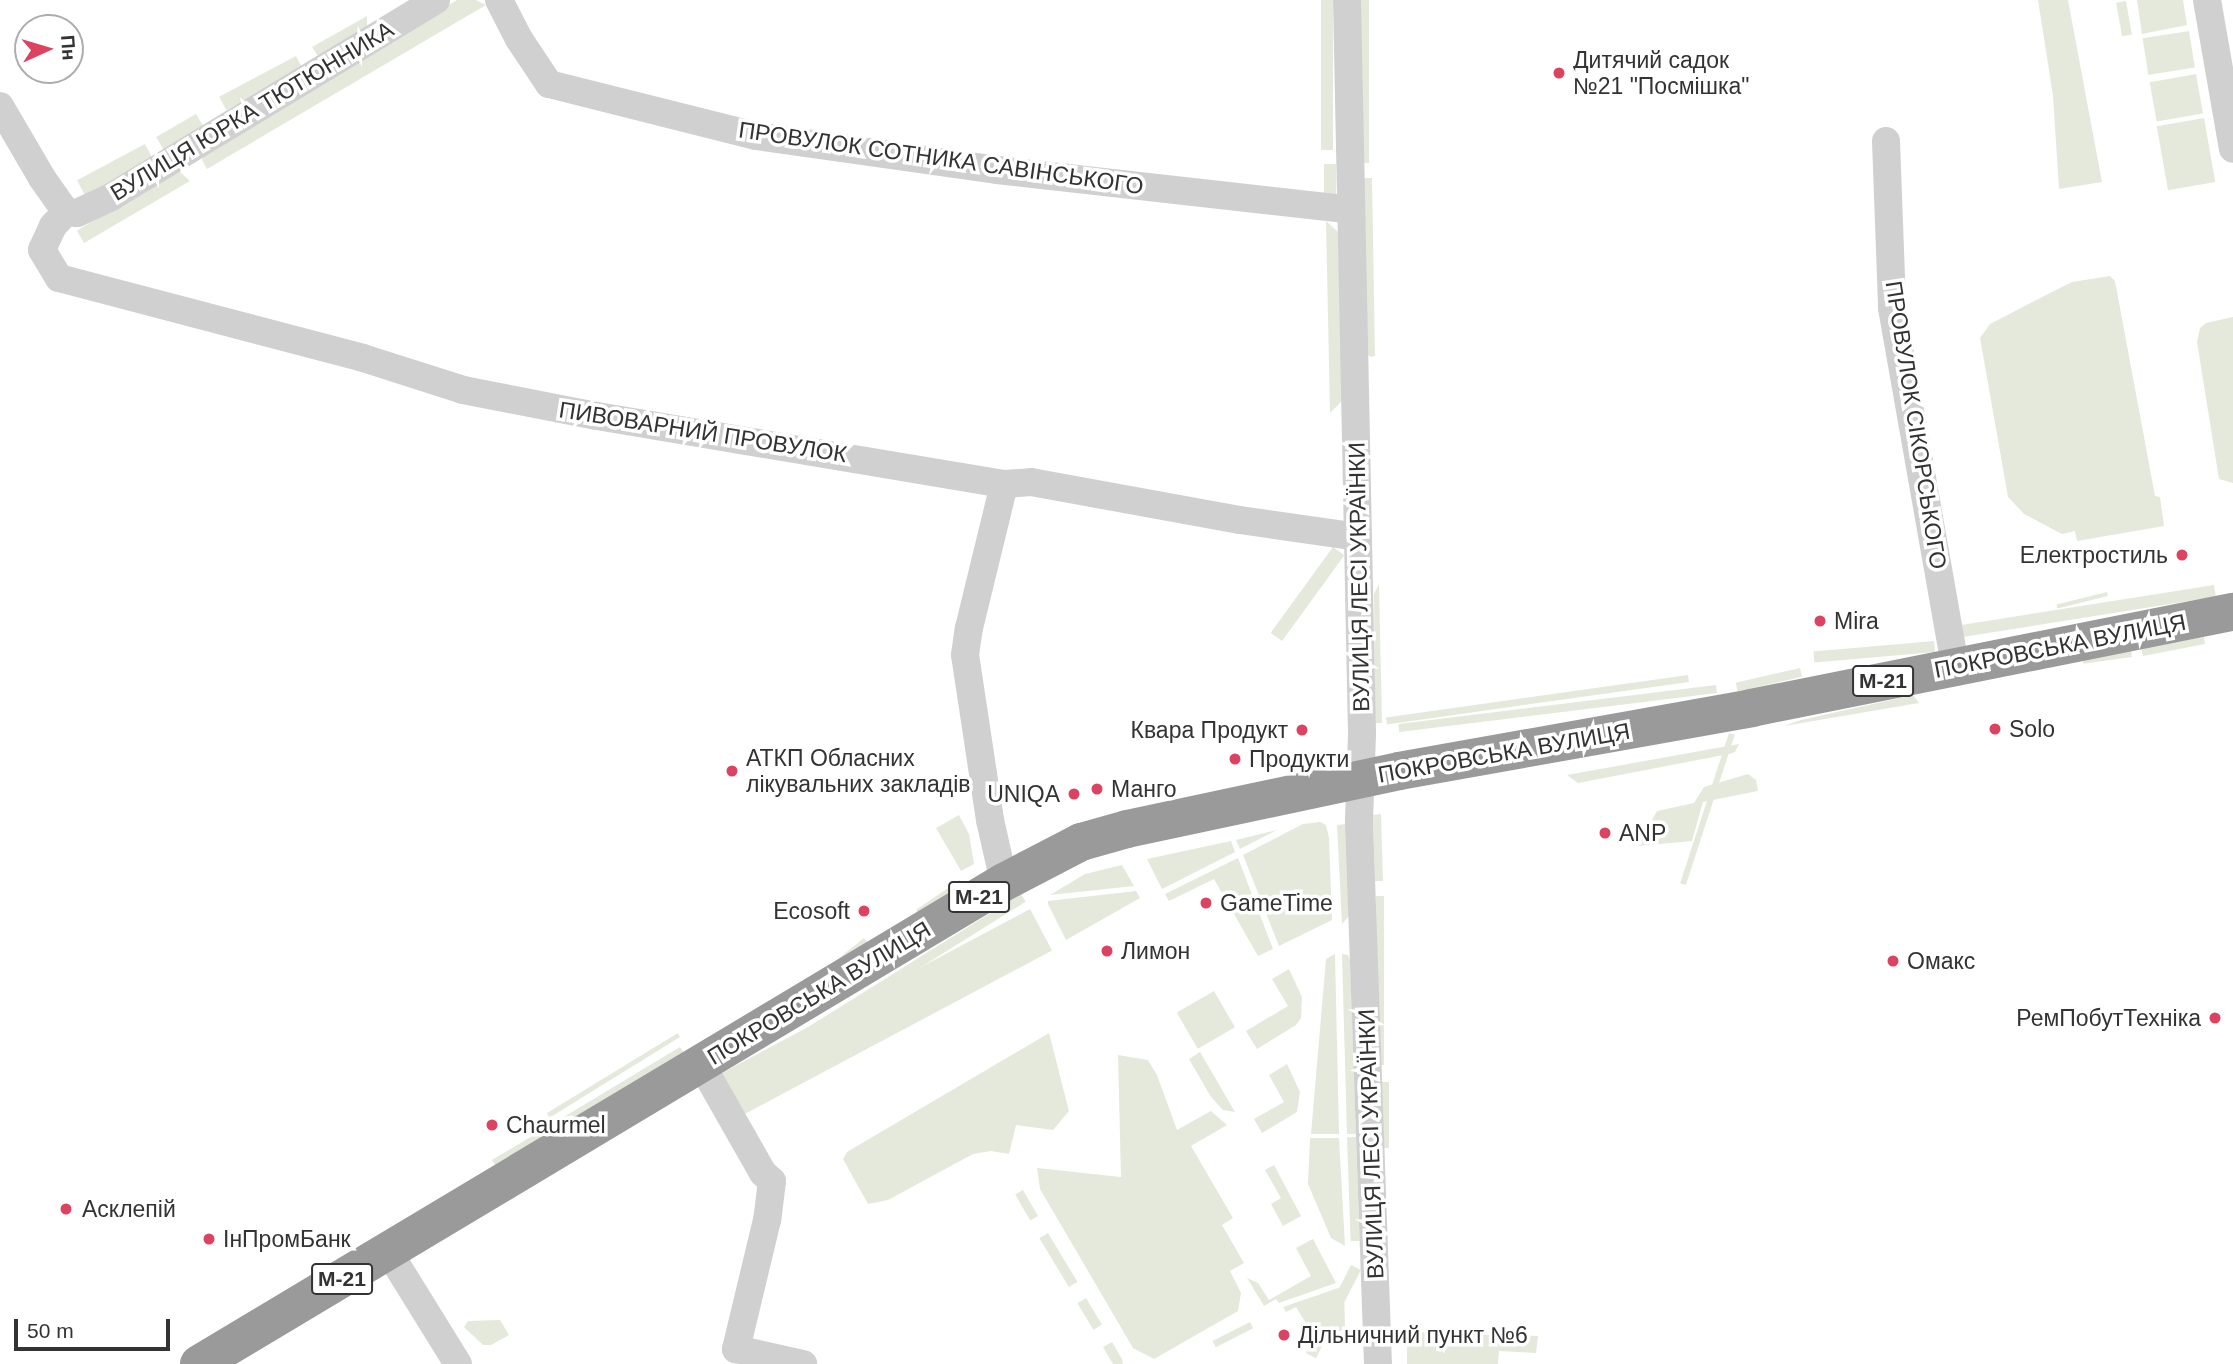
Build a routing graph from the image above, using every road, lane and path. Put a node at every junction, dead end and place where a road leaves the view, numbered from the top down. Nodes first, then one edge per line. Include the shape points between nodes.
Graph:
1 (436, 0) edge
2 (499, 0) edge
3 (1347, 0) edge
4 (2207, 0) edge
5 (0, 106) edge
6 (1886, 141) dead end
7 (2233, 149) edge
8 (1350, 210) junction
9 (66, 212) junction
10 (1004, 484) junction
11 (1358, 537) junction
12 (2233, 612) edge
13 (1955, 666) junction
14 (1360, 780) junction
15 (1004, 882) junction
16 (701, 1064) junction
17 (388, 1251) junction
18 (199, 1364) edge
19 (458, 1364) edge
20 (803, 1364) edge
21 (1378, 1364) edge

1 - 9 street, ВУЛИЦЯ ЮРКА ТЮТЮННИКА via 111,197 78,213
2 - 8 street, ПРОВУЛОК СОТНИКА САВІНСЬКОГО via 549,84 743,132 997,170
3 - 8 street, ВУЛИЦЯ ЛЕСІ УКРАЇНКИ
4 - 7 street
5 - 9 street
6 - 13 street, ПРОВУЛОК СІКОРСЬКОГО via 1892,308
8 - 11 street, ВУЛИЦЯ ЛЕСІ УКРАЇНКИ
9 - 10 street, ПИВОВАРНИЙ ПРОВУЛОК via 42,250 59,278 363,358 463,390
10 - 11 street, ПИВОВАРНИЙ ПРОВУЛОК via 1031,482
10 - 15 street via 965,655
11 - 14 street, ВУЛИЦЯ ЛЕСІ УКРАЇНКИ
12 - 13 highway, ПОКРОВСЬКА ВУЛИЦЯ / М-21
13 - 14 highway, ПОКРОВСЬКА ВУЛИЦЯ / М-21
14 - 15 highway, ПОКРОВСЬКА ВУЛИЦЯ / М-21 via 1100,836
14 - 21 street, ВУЛИЦЯ ЛЕСІ УКРАЇНКИ
15 - 16 highway, ПОКРОВСЬКА ВУЛИЦЯ / М-21
16 - 17 highway, ПОКРОВСЬКА ВУЛИЦЯ / М-21
16 - 20 street via 763,1173 772,1181 736,1349
17 - 18 highway, ПОКРОВСЬКА ВУЛИЦЯ / М-21
17 - 19 street

